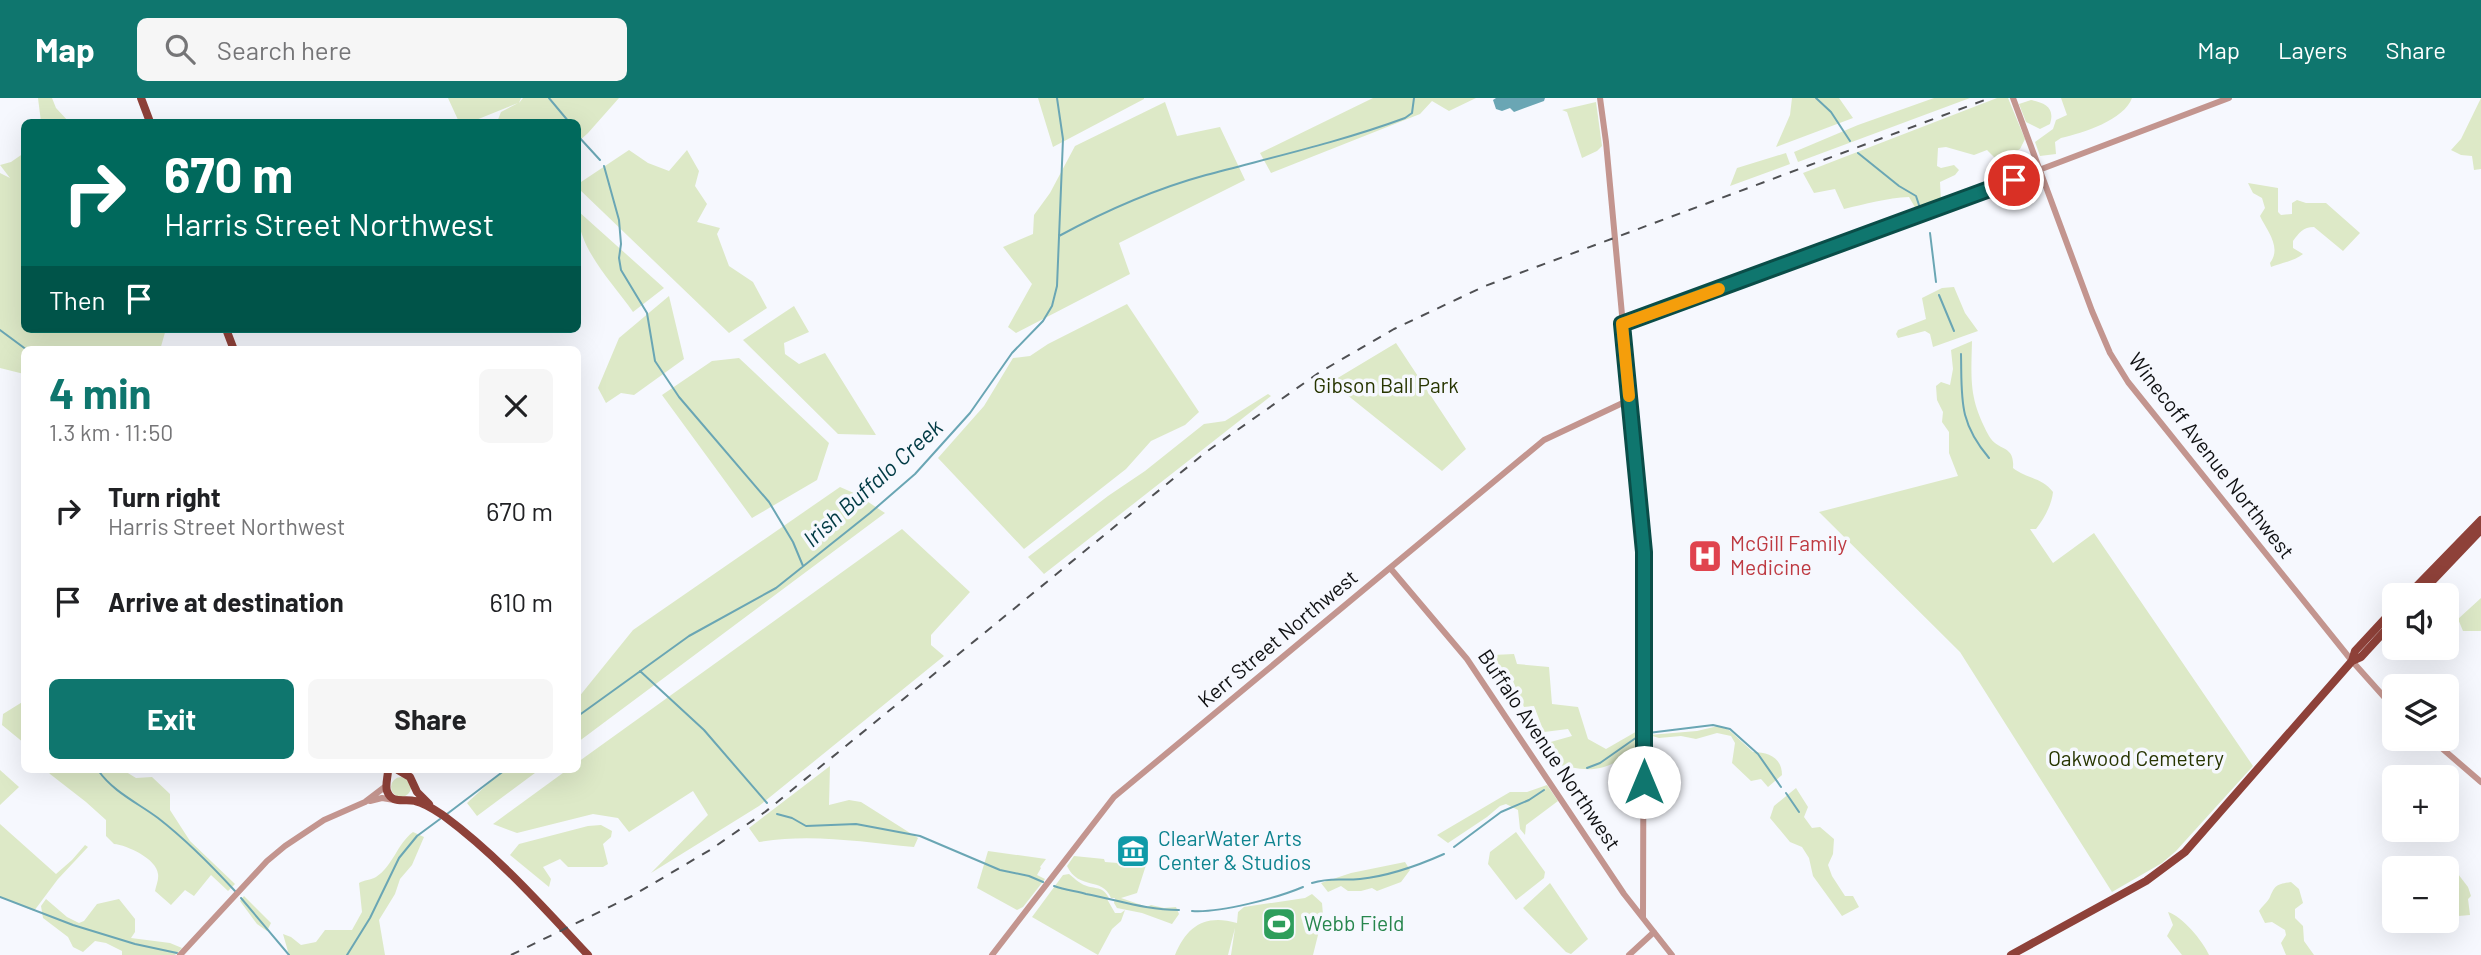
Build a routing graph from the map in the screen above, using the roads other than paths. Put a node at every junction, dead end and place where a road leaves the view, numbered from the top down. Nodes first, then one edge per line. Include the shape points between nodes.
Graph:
1 (139, 98) edge
2 (1600, 98) edge
3 (2013, 98) edge
4 (2229, 98) edge
5 (146, 119) edge
6 (2039, 170) junction
7 (1622, 324) junction
8 (1629, 400) junction
9 (2481, 520) edge
10 (2481, 530) edge
11 (1391, 569) junction
12 (2420, 583) edge
13 (2430, 583) edge
14 (2382, 623) edge
15 (2382, 634) edge
16 (2352, 661) junction
17 (2382, 695) edge
18 (2445, 751) edge
19 (388, 773) edge
20 (399, 773) edge
21 (403, 773) edge
22 (2481, 782) edge
23 (387, 783) junction
24 (414, 786) junction
25 (402, 800) junction
26 (365, 802) junction
27 (433, 809) junction
28 (1643, 917) junction
29 (1654, 932) junction
30 (587, 953) edge
31 (180, 955) edge
32 (992, 955) edge
33 (1629, 955) edge
34 (1672, 955) edge
35 (2011, 955) edge

1 - 5 main road
2 - 7 street
3 - 6 street, Winecoff Avenue Northwest
4 - 6 street
6 - 7 street
6 - 16 street, Winecoff Avenue Northwest via 2102,334 2128,383
7 - 8 street
8 - 11 street, Kerr Street Northwest via 1544,440
8 - 28 street via 1645,569
9 - 12 main road
10 - 13 main road
11 - 28 street, Buffalo Avenue Northwest via 1468,659
11 - 32 street, Kerr Street Northwest via 1114,797
14 - 16 main road via 2355,651
15 - 16 main road
16 - 17 street, Winecoff Avenue Northwest
16 - 35 main road via 2185,852 2146,881
18 - 22 street
19 - 23 main road
20 - 23 main road
21 - 24 main road
23 - 25 main road via 389,795
23 - 26 street
24 - 25 main road via 412,794
24 - 27 main road
25 - 26 street
25 - 27 main road
26 - 31 street via 324,820 285,846
27 - 30 main road via 495,857
28 - 29 street, Buffalo Avenue Northwest
29 - 33 street
29 - 34 street, Buffalo Avenue Northwest

